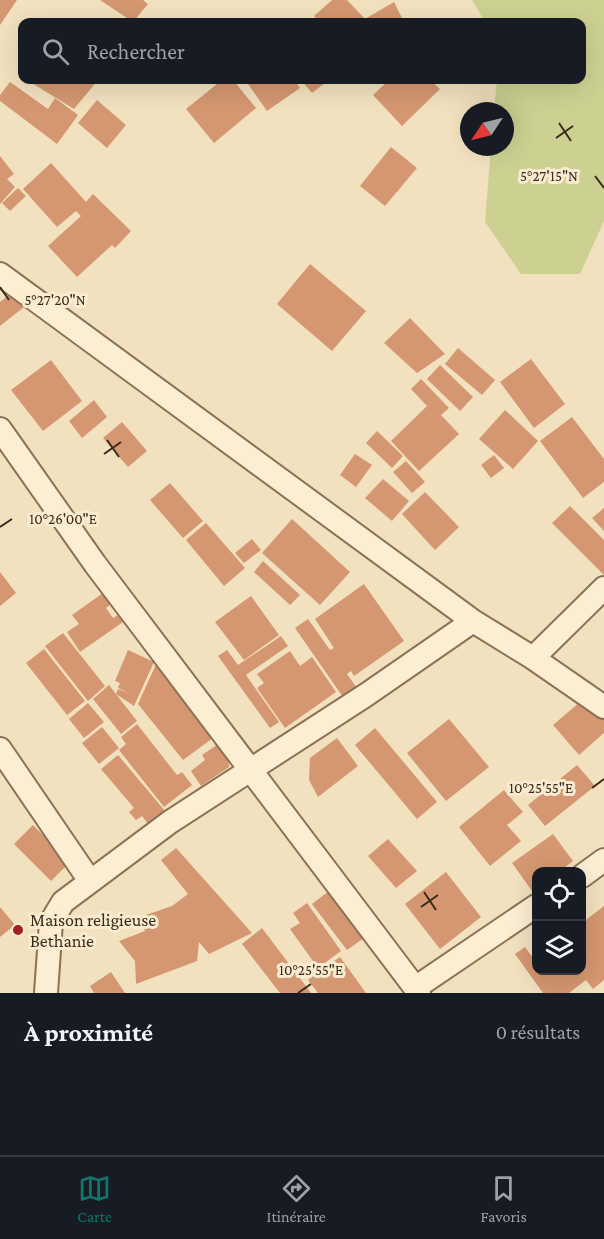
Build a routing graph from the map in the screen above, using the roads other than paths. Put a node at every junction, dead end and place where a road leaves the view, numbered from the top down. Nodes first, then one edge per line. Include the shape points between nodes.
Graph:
1 (0, 274) edge
2 (0, 429) edge
3 (604, 588) edge
4 (473, 621) junction
5 (534, 658) junction
6 (604, 707) edge
7 (0, 749) edge
8 (252, 770) junction
9 (604, 860) edge
10 (586, 873) edge
11 (90, 881) junction
12 (532, 910) edge
13 (417, 990) edge
14 (46, 993) edge

1 - 4 street
2 - 8 street via 94,564
3 - 5 street
4 - 5 street
4 - 8 street
5 - 6 street
7 - 11 street
8 - 11 street
8 - 13 street
9 - 10 street
11 - 14 street via 63,902 51,922
12 - 13 street

